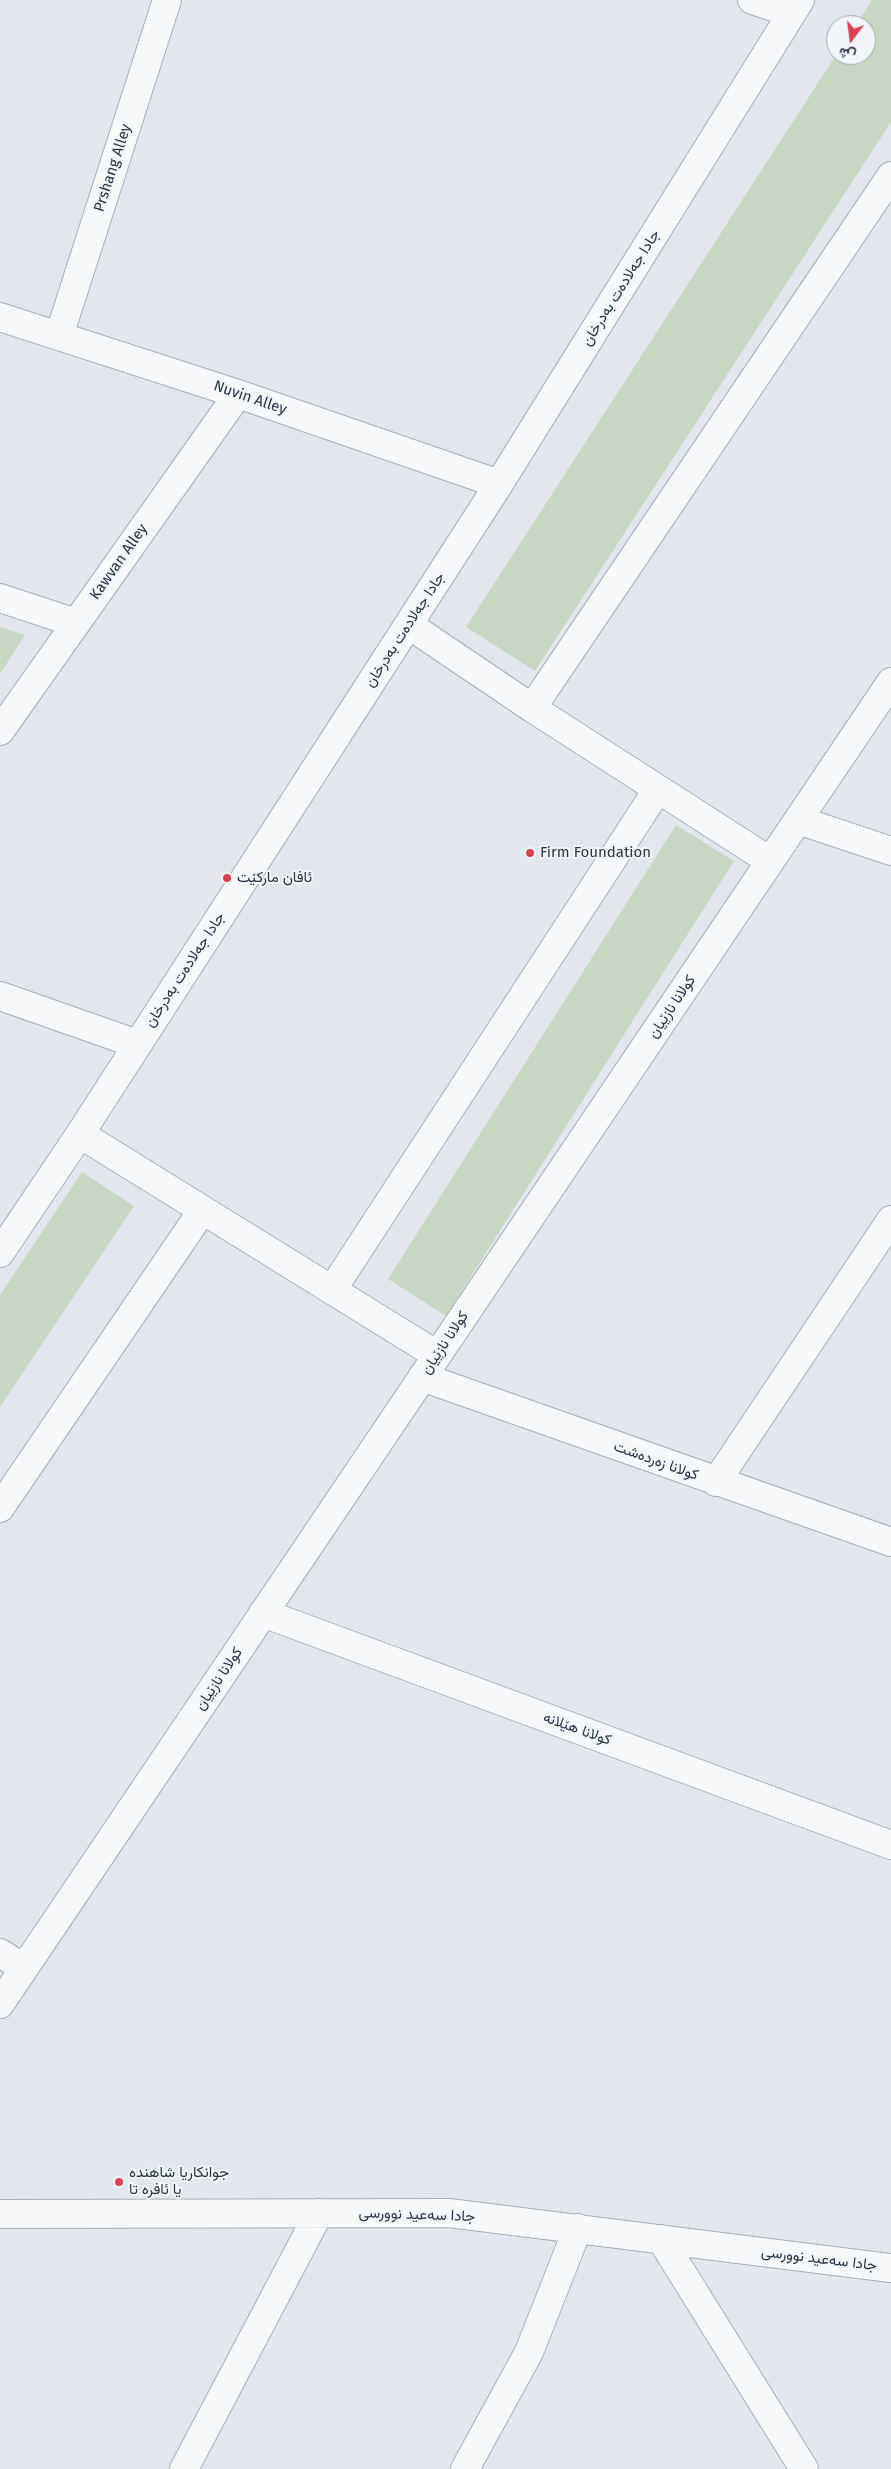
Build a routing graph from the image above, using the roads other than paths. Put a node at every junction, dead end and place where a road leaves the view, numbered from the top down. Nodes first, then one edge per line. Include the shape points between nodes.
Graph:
1 (167, 0) edge
2 (752, 0) edge
3 (796, 7) edge
4 (891, 176) edge
5 (0, 317) edge
6 (59, 336) junction
7 (238, 394) junction
8 (500, 484) junction
9 (0, 598) edge
10 (76, 624) junction
11 (409, 625) junction
12 (891, 682) edge
13 (532, 708) junction
14 (0, 730) edge
15 (658, 789) junction
16 (798, 820) junction
17 (891, 851) edge
18 (770, 861) junction
19 (0, 996) edge
20 (137, 1044) junction
21 (80, 1134) junction
22 (202, 1210) junction
23 (891, 1220) edge
24 (883, 1246) edge
25 (0, 1253) edge
26 (332, 1290) junction
27 (430, 1366) junction
28 (716, 1482) junction
29 (0, 1508) edge
30 (891, 1542) edge
31 (263, 1613) junction
32 (891, 1845) edge
33 (0, 1953) edge
34 (24, 1968) junction
35 (0, 2004) edge
36 (320, 2213) junction
37 (0, 2214) edge
38 (578, 2228) junction
39 (661, 2239) junction
40 (891, 2268) edge
41 (184, 2469) edge
42 (465, 2469) edge
43 (804, 2469) edge

1 - 6 street, Prshang Alley
2 - 3 street
3 - 8 street, جادا جەلادەت بەدرخان
4 - 13 street
5 - 6 street, Nuvin Alley
6 - 7 street, Nuvin Alley
7 - 8 street, Nuvin Alley
7 - 10 street, Kawvan Alley
8 - 11 street, جادا جەلادەت بەدرخان
9 - 10 street
10 - 14 street, Kawvan Alley
11 - 13 street
11 - 20 street, جادا جەلادەت بەدرخان
12 - 16 street, کولانا نازێیان
13 - 15 street
15 - 18 street
15 - 26 street
16 - 17 street
16 - 18 street, کولانا نازێیان
18 - 27 street, کولانا نازێیان
19 - 20 street
20 - 21 street, جادا جەلادەت بەدرخان
21 - 22 street, کولانا زەردەشت
21 - 25 street, جادا جەلادەت بەدرخان
22 - 26 street, کولانا زەردەشت
22 - 29 street
23 - 24 street
24 - 28 street
26 - 27 street, کولانا زەردەشت
27 - 28 street, کولانا زەردەشت
27 - 31 street, کولانا نازێیان
28 - 30 street, کولانا زەردەشت
31 - 32 street, کولانا هێلانە
31 - 34 street, کولانا نازێیان
33 - 34 street
34 - 35 street, کولانا نازێیان
36 - 37 street, جادا سەعید نوورسی
36 - 38 street, جادا سەعید نوورسی via 449,2213
36 - 41 street
38 - 39 street, جادا سەعید نوورسی
38 - 42 street via 529,2352
39 - 40 street, جادا سەعید نوورسی
39 - 43 street

